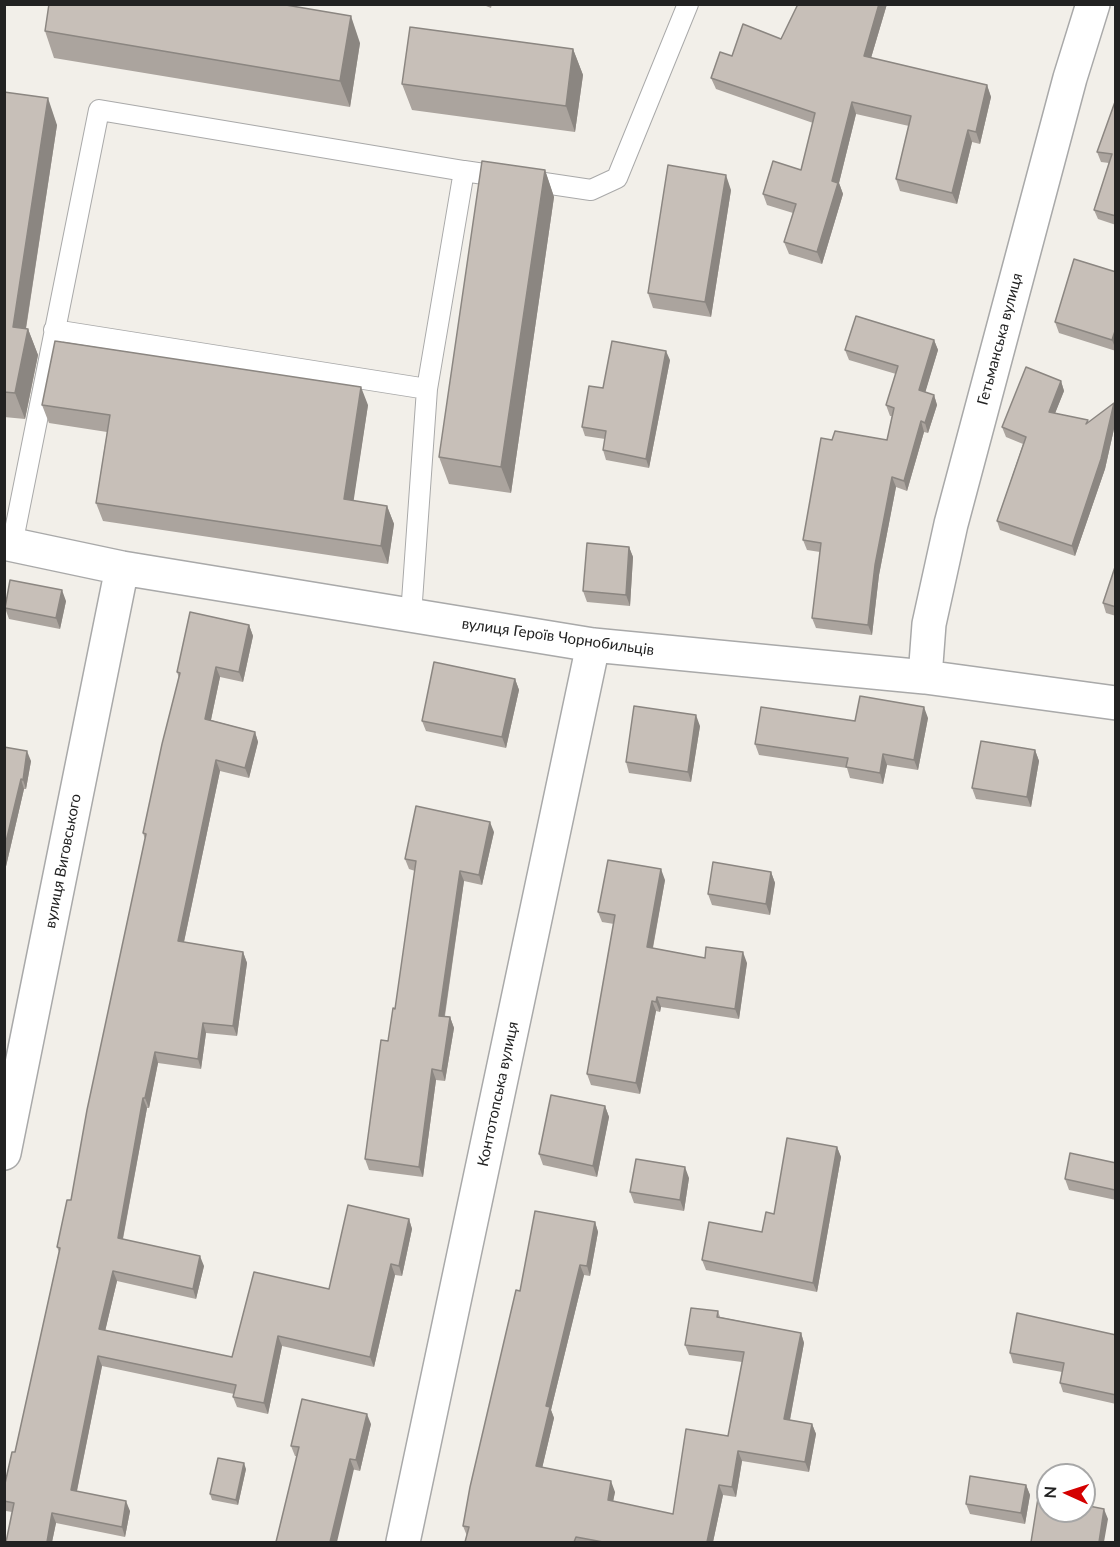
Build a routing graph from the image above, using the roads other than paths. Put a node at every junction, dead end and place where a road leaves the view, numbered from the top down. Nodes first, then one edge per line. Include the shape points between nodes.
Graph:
1 (688, 4) edge
2 (1093, 4) edge
3 (464, 171) junction
4 (54, 330) junction
5 (427, 389) junction
6 (8, 544) edge
7 (122, 568) junction
8 (411, 615) junction
9 (593, 645) junction
10 (925, 678) junction
11 (1116, 703) edge
12 (4, 1153) edge
13 (403, 1542) edge

1 - 3 lane via 617,178 591,190
2 - 10 street, Гетьманська вулиця via 951,524 929,624
3 - 4 lane via 99,110
3 - 5 lane
4 - 5 lane
4 - 6 lane
5 - 8 lane
6 - 7 street, вулиця Героїв Чорнобильців
7 - 8 street, вулиця Героїв Чорнобильців
7 - 12 street, вулиця Виговського
8 - 9 street, вулиця Героїв Чорнобильців
9 - 10 street, вулиця Героїв Чорнобильців
9 - 13 street, Контотопська вулиця
10 - 11 street, вулиця Героїв Чорнобильців

